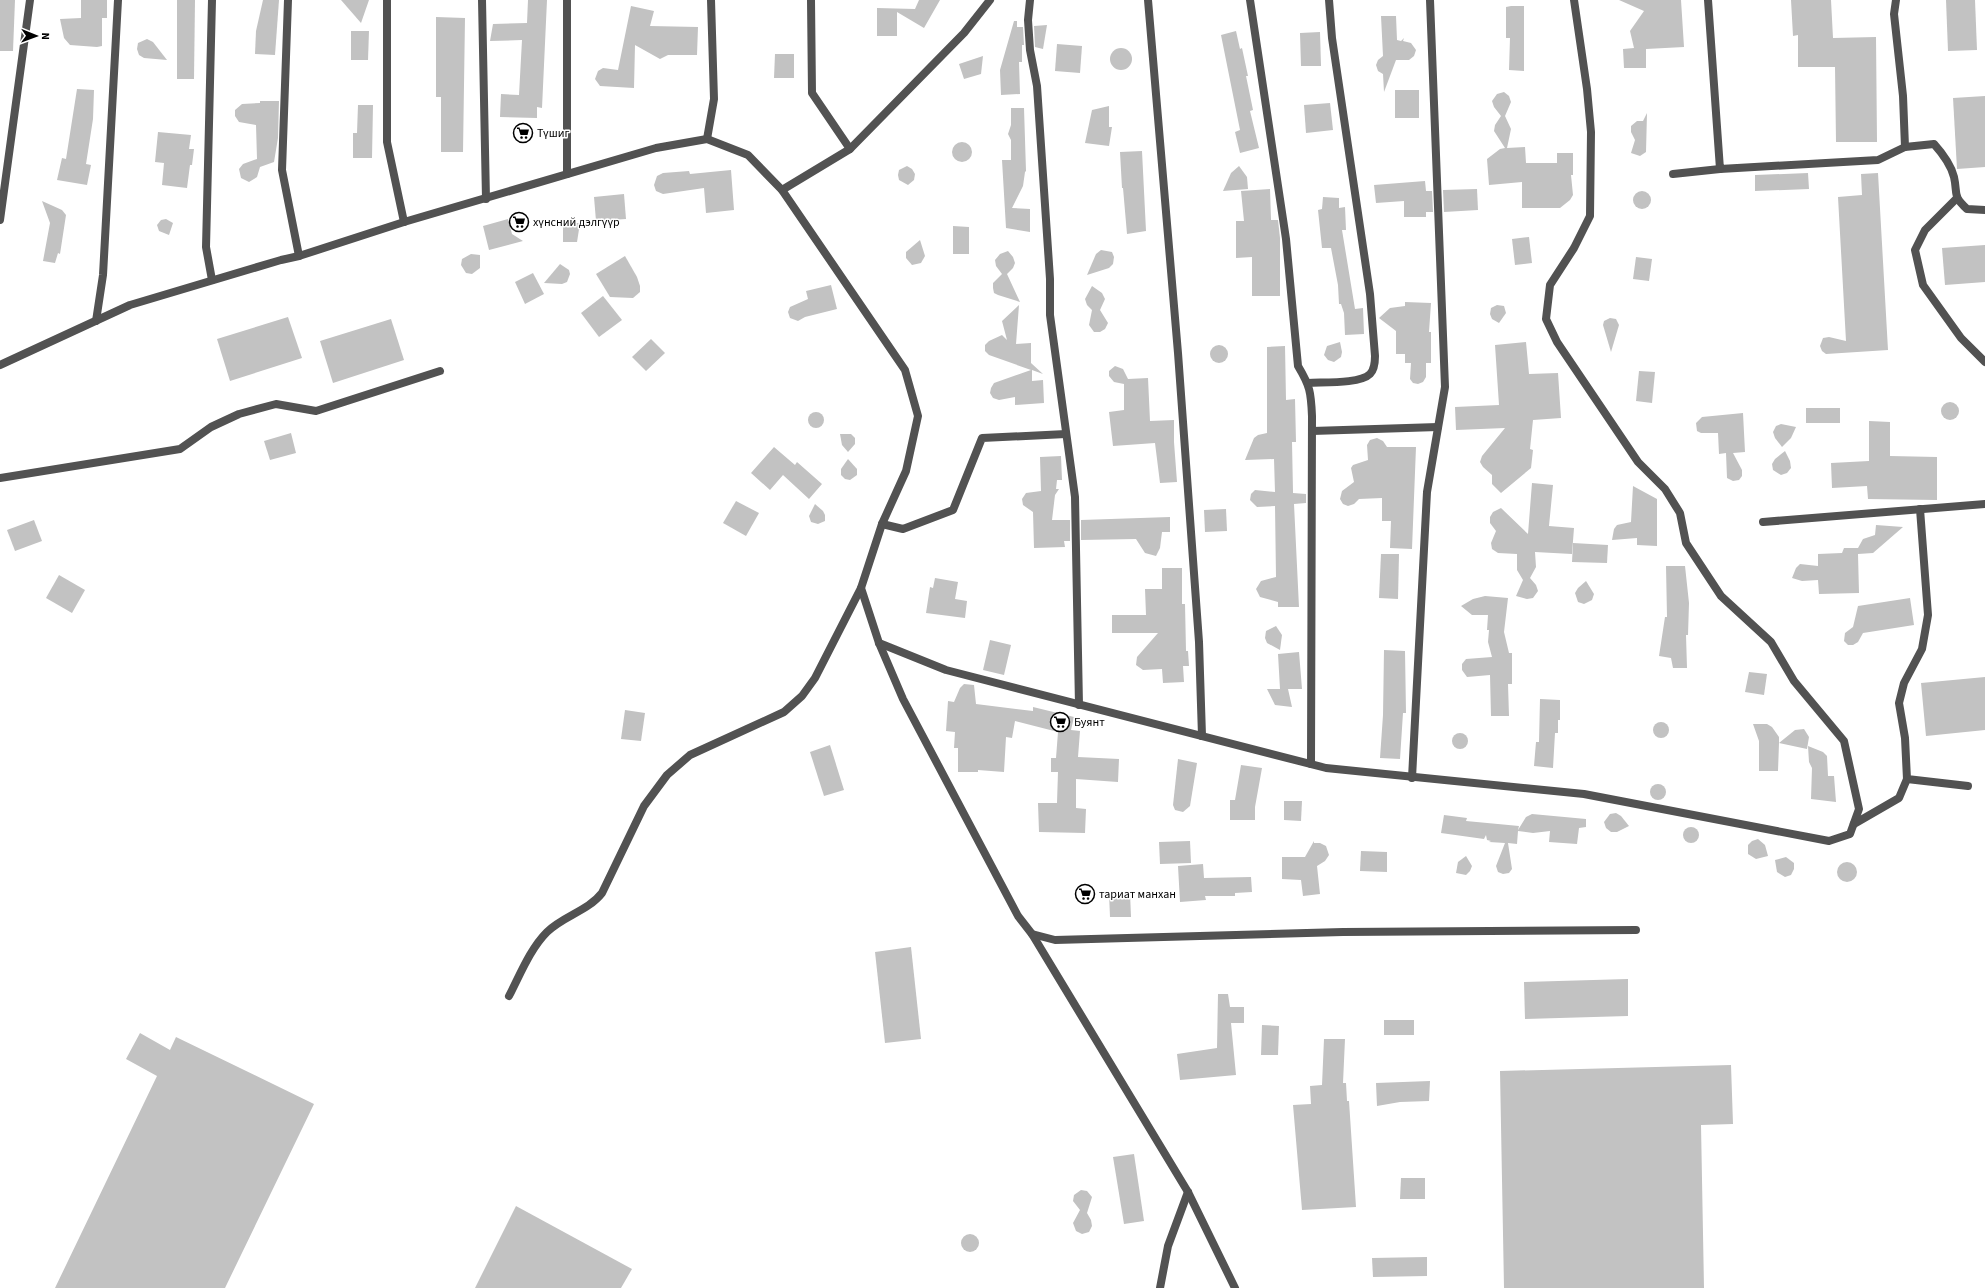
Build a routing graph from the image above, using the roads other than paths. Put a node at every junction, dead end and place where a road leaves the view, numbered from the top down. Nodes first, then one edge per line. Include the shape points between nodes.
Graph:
1 (30, 0) edge
2 (118, 0) edge
3 (212, 0) edge
4 (288, 0) edge
5 (386, 0) edge
6 (482, 0) edge
7 (567, 0) edge
8 (711, 0) edge
9 (811, 0) edge
10 (990, 0) edge
11 (1030, 0) edge
12 (1148, 0) edge
13 (1250, 0) edge
14 (1328, 0) edge
15 (1430, 0) edge
16 (1574, 0) edge
17 (1708, 0) edge
18 (1896, 0) edge
19 (707, 139) junction
20 (1905, 148) junction
21 (850, 149) junction
22 (1720, 169) junction
23 (567, 174) junction
24 (1673, 174) dead end
25 (782, 190) junction
26 (486, 199) junction
27 (1956, 199) junction
28 (1985, 210) edge
29 (0, 220) edge
30 (404, 222) junction
31 (299, 256) junction
32 (212, 280) junction
33 (96, 321) junction
34 (1985, 362) edge
35 (0, 365) edge
36 (440, 371) dead end
37 (1308, 383) junction
38 (1438, 427) junction
39 (1312, 431) junction
40 (1066, 434) junction
41 (0, 478) edge
42 (1985, 504) edge
43 (1920, 509) junction
44 (1763, 522) dead end
45 (882, 524) junction
46 (861, 588) junction
47 (879, 643) junction
48 (1079, 705) junction
49 (1202, 736) junction
50 (1311, 764) junction
51 (1412, 778) junction
52 (1907, 779) junction
53 (1968, 786) dead end
54 (1854, 824) junction
55 (1636, 930) dead end
56 (1032, 934) junction
57 (510, 996) dead end
58 (1188, 1192) junction
59 (1160, 1288) edge
60 (1235, 1288) edge

1 - 29 street
2 - 33 street via 103,275
3 - 32 street via 206,247
4 - 31 street via 282,170
5 - 30 street via 387,142
6 - 26 street
7 - 23 street
8 - 19 street via 714,98
9 - 21 street via 812,93
10 - 21 street via 964,33
11 - 40 street via 1028,20 1030,50 1037,86 1050,279 1050,315
12 - 49 street via 1180,368 1199,642
13 - 37 street via 1286,239 1298,366
14 - 37 street via 1370,294 1375,365 1370,374 1362,379
15 - 38 street via 1444,387
16 - 54 street via 1591,132 1590,216 1574,248 1550,285 1546,319 1557,342 1638,462 1665,490 1680,513 1686,543 1721,596 1771,642 1794,681 1844,741 1859,809
17 - 22 street
18 - 20 street via 1894,14 1903,96
19 - 23 street via 656,148
19 - 25 street via 748,155
20 - 22 street via 1878,160
20 - 27 street via 1934,144 1945,156 1954,177
21 - 25 street
22 - 24 street
23 - 26 street
25 - 45 street via 906,370 918,416 906,471
26 - 30 street
27 - 28 street via 1967,209
27 - 34 street via 1925,230 1915,250 1923,285 1961,338
30 - 31 street
31 - 32 street
32 - 33 street via 130,305
33 - 35 street
36 - 41 street via 316,411 276,404 239,414 211,427 180,449
37 - 39 street via 1311,392
38 - 39 street
38 - 51 street via 1427,492
39 - 50 street
40 - 45 street via 982,438 953,510 903,528
40 - 48 street via 1075,497
42 - 43 street
43 - 44 street
43 - 52 street via 1928,615 1922,649 1904,682 1899,703 1906,738
45 - 46 street
46 - 47 street
46 - 57 street via 815,678 802,696 784,712 690,755 667,775 644,806 602,893 596,901 547,932 536,947
47 - 48 street via 946,670
47 - 56 street via 903,699 1018,916
48 - 49 street
49 - 50 street
50 - 51 street
51 - 54 street via 1584,794 1829,841 1850,834
52 - 53 street
52 - 54 street via 1899,798
55 - 56 street via 1343,932 1056,940
56 - 58 street
58 - 59 street via 1168,1246
58 - 60 street

